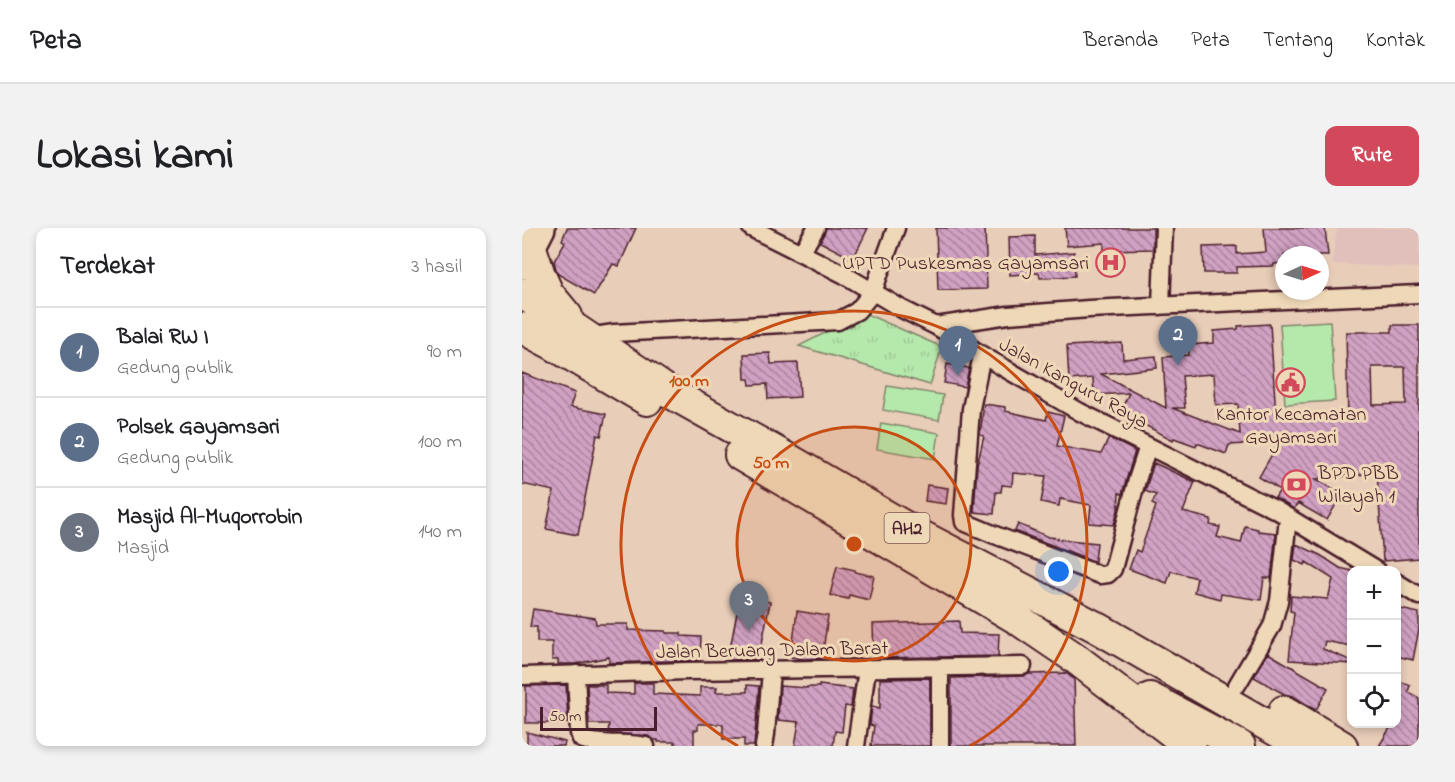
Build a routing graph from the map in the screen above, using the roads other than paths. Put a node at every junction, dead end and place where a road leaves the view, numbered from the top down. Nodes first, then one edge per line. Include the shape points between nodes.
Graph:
1 (751, 228) edge
2 (816, 228) edge
3 (896, 228) edge
4 (1164, 228) edge
5 (532, 247) edge
6 (801, 253) junction
7 (873, 292) junction
8 (522, 293) edge
9 (1419, 294) edge
10 (1161, 306) junction
11 (936, 326) junction
12 (522, 328) edge
13 (522, 338) edge
14 (573, 338) junction
15 (982, 355) junction
16 (1148, 446) junction
17 (1288, 518) junction
18 (1370, 566) edge
19 (1401, 585) edge
20 (1419, 596) edge
21 (1098, 628) junction
22 (1075, 658) junction
23 (1023, 666) dead end
24 (940, 667) junction
25 (867, 669) junction
26 (771, 670) junction
27 (576, 674) junction
28 (522, 676) edge
29 (1237, 685) junction
30 (609, 744) edge
31 (646, 746) edge
32 (764, 746) edge
33 (856, 746) edge
34 (940, 746) edge
35 (1190, 746) edge
36 (1240, 746) edge
37 (1303, 746) edge
38 (1342, 746) edge

1 - 6 street, Jalan Kanguru Raya
2 - 6 street
3 - 7 street
4 - 10 street
5 - 14 highway via 548,293
6 - 7 street, Jalan Kanguru Raya
7 - 11 street, Jalan Kanguru Raya
7 - 14 street via 857,311 838,321
8 - 14 highway, AH2
9 - 10 street
10 - 11 street via 1008,315
11 - 15 street, Jalan Kanguru Raya
12 - 14 highway, AH2
13 - 14 highway
14 - 21 highway, AH2 via 914,532
14 - 22 highway, AH2
15 - 16 street, Jalan Kanguru Raya
15 - 16 street via 971,409 964,522 1100,575 1108,574 1113,569
16 - 17 street, Jalan Kanguru Raya
17 - 18 street, Jalan Kanguru Raya
17 - 29 street via 1279,601 1272,626
19 - 20 street
21 - 29 highway via 1182,659
21 - 37 highway, AH2
22 - 35 highway, AH2
22 - 36 highway, AH2
23 - 24 street, Jalan Beruang Dalam Barat
24 - 25 street, Jalan Beruang Dalam Barat
24 - 34 street
25 - 26 street, Jalan Beruang Dalam Barat
25 - 33 street
26 - 27 street, Jalan Beruang Dalam Barat
26 - 32 street
27 - 28 street, Jalan Beruang Dalam Barat
27 - 30 street via 580,737
29 - 38 highway
30 - 31 street

